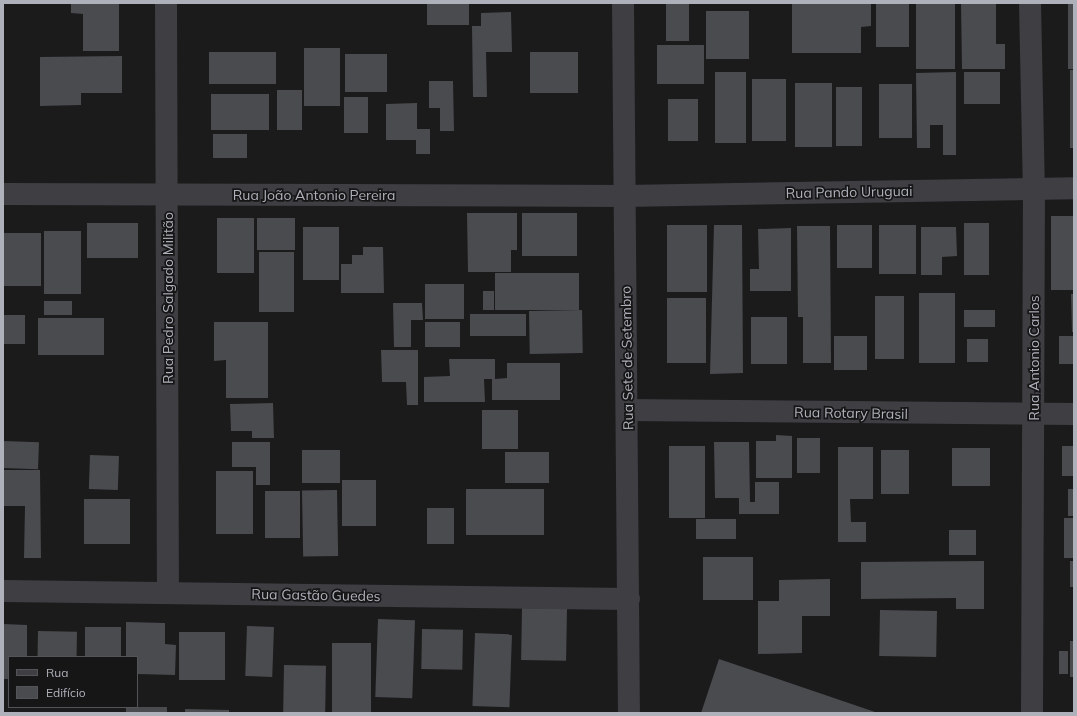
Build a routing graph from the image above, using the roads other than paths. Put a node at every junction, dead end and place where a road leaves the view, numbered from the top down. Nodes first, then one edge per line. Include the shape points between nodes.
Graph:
1 (166, 3) edge
2 (623, 3) edge
3 (1030, 3) edge
4 (1074, 188) edge
5 (1034, 189) junction
6 (3, 194) edge
7 (167, 194) junction
8 (625, 196) junction
9 (627, 410) junction
10 (1074, 414) edge
11 (1033, 415) junction
12 (3, 590) edge
13 (168, 593) junction
14 (629, 599) junction
15 (629, 713) edge
16 (1032, 713) edge

1 - 7 street, Rua Pedro Salgado Militão
2 - 8 street, Rua Sete de Setembro
3 - 5 street, Rua Antonio Carlos
4 - 5 street, Rua Pando Uruguai
5 - 8 street, Rua Pando Uruguai
5 - 11 street, Rua Antonio Carlos
6 - 7 street, Rua João Antonio Pereira
7 - 8 street, Rua João Antonio Pereira
7 - 13 street, Rua Pedro Salgado Militão
8 - 9 street, Rua Sete de Setembro
9 - 11 street, Rua Rotary Brasil
9 - 14 street, Rua Sete de Setembro
10 - 11 street, Rua Rotary Brasil
11 - 16 street, Rua Antonio Carlos
12 - 13 street, Rua Gastão Guedes
13 - 14 street, Rua Gastão Guedes
14 - 15 street, Rua Sete de Setembro

